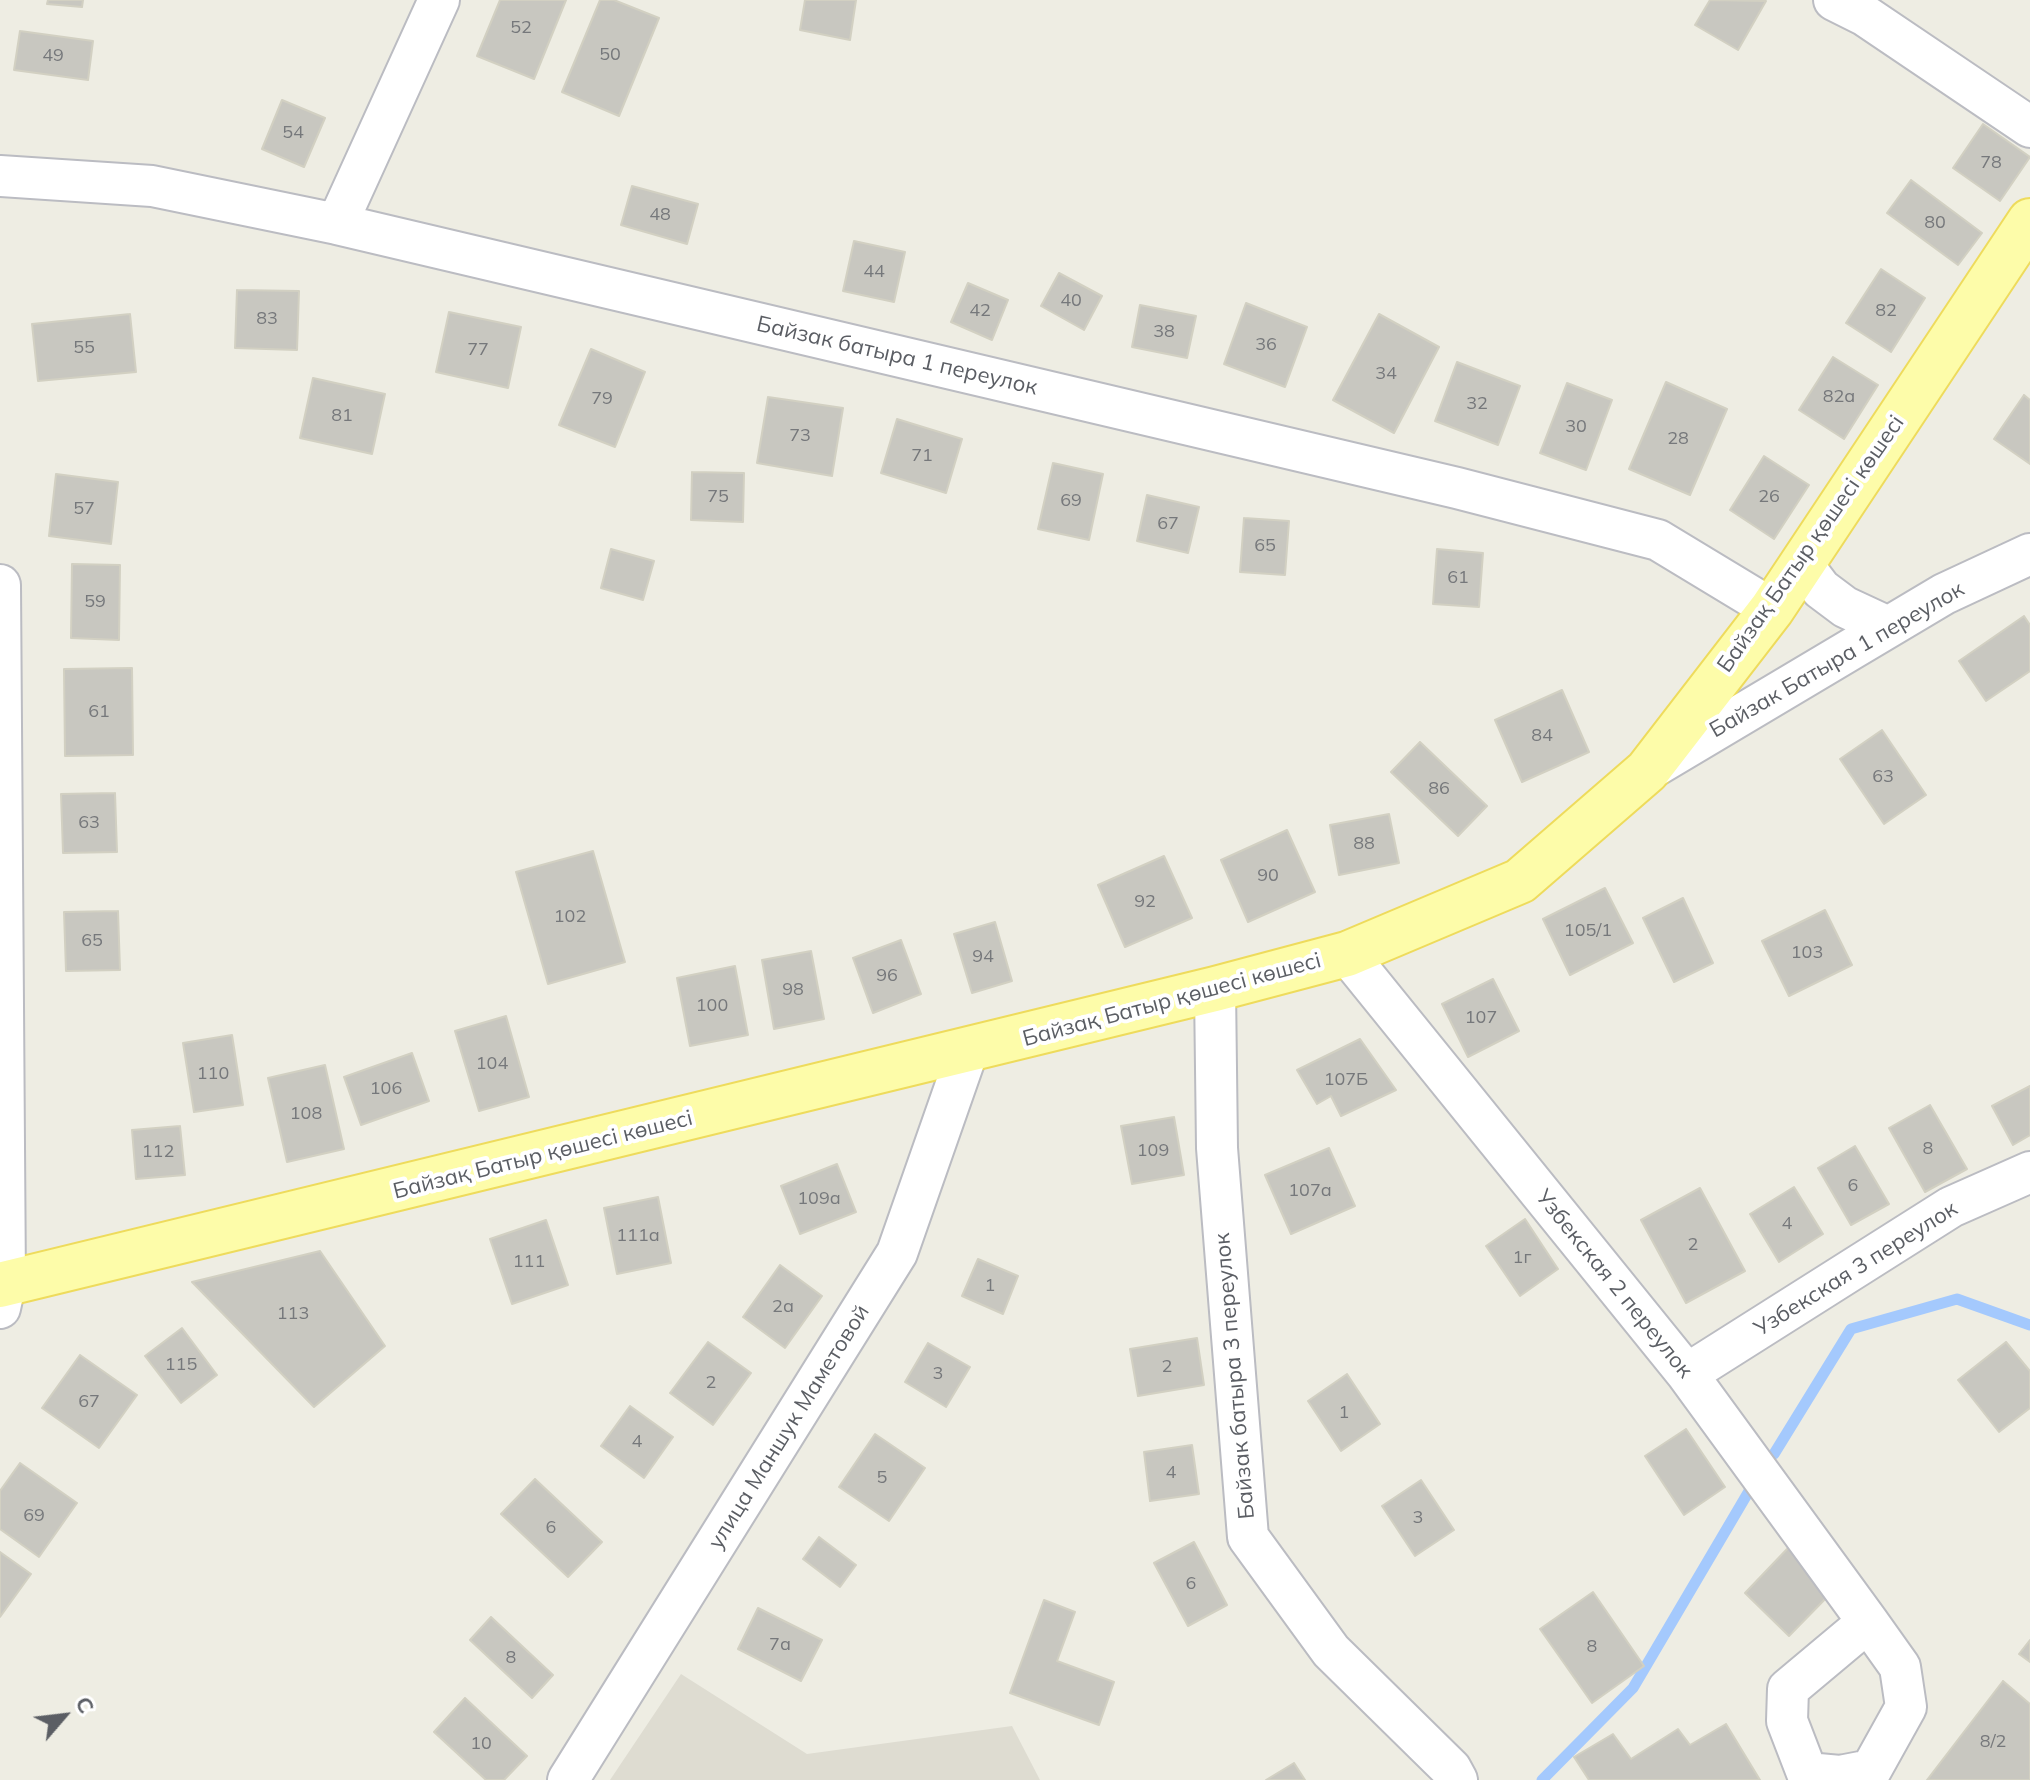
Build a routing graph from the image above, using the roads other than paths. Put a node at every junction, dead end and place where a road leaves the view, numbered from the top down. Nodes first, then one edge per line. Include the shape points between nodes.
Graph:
1 (439, 0) edge
2 (1834, 0) edge
3 (2030, 127) edge
4 (0, 176) edge
5 (2030, 221) edge
6 (337, 224) junction
7 (2030, 554) edge
8 (1802, 564) junction
9 (0, 585) edge
10 (1772, 609) junction
11 (1888, 627) junction
12 (1647, 771) junction
13 (1347, 954) junction
14 (1215, 989) junction
15 (967, 1053) junction
16 (2030, 1172) edge
17 (2, 1293) edge
18 (1687, 1374) junction
19 (1868, 1622) dead end
20 (568, 1780) edge
21 (1457, 1780) edge

1 - 6 street
2 - 3 street
4 - 6 street, Байзак батыра 1 переулок via 152,186
5 - 8 main road, Байзақ Батыр қөшесі көшесі
6 - 10 street, Байзак батыра 1 переулок via 1658,540
7 - 11 street, Байзак Батыра 1 переулок
8 - 10 main road, Байзақ Батыр қөшесі көшесі
8 - 11 street via 1821,589 1845,607
9 - 17 street
10 - 12 main road, Байзақ Батыр қөшесі көшесі
11 - 12 street, Байзак Батыра 1 переулок
12 - 13 main road, Байзақ Батыр қөшесі көшесі via 1520,881
13 - 14 main road, Байзақ Батыр қөшесі көшесі
13 - 18 street, Узбекская 2 переулок
14 - 15 main road, Байзақ Батыр қөшесі көшесі
14 - 21 street, Байзак батыра 3 переулок via 1217,1148 1248,1537 1331,1651
15 - 17 main road, Байзақ Батыр қөшесі көшесі
15 - 20 street, улица Маншук Маметовой via 897,1253
16 - 18 street, Узбекская 3 переулок via 1951,1207
18 - 19 street, Узбекская 2 переулок

